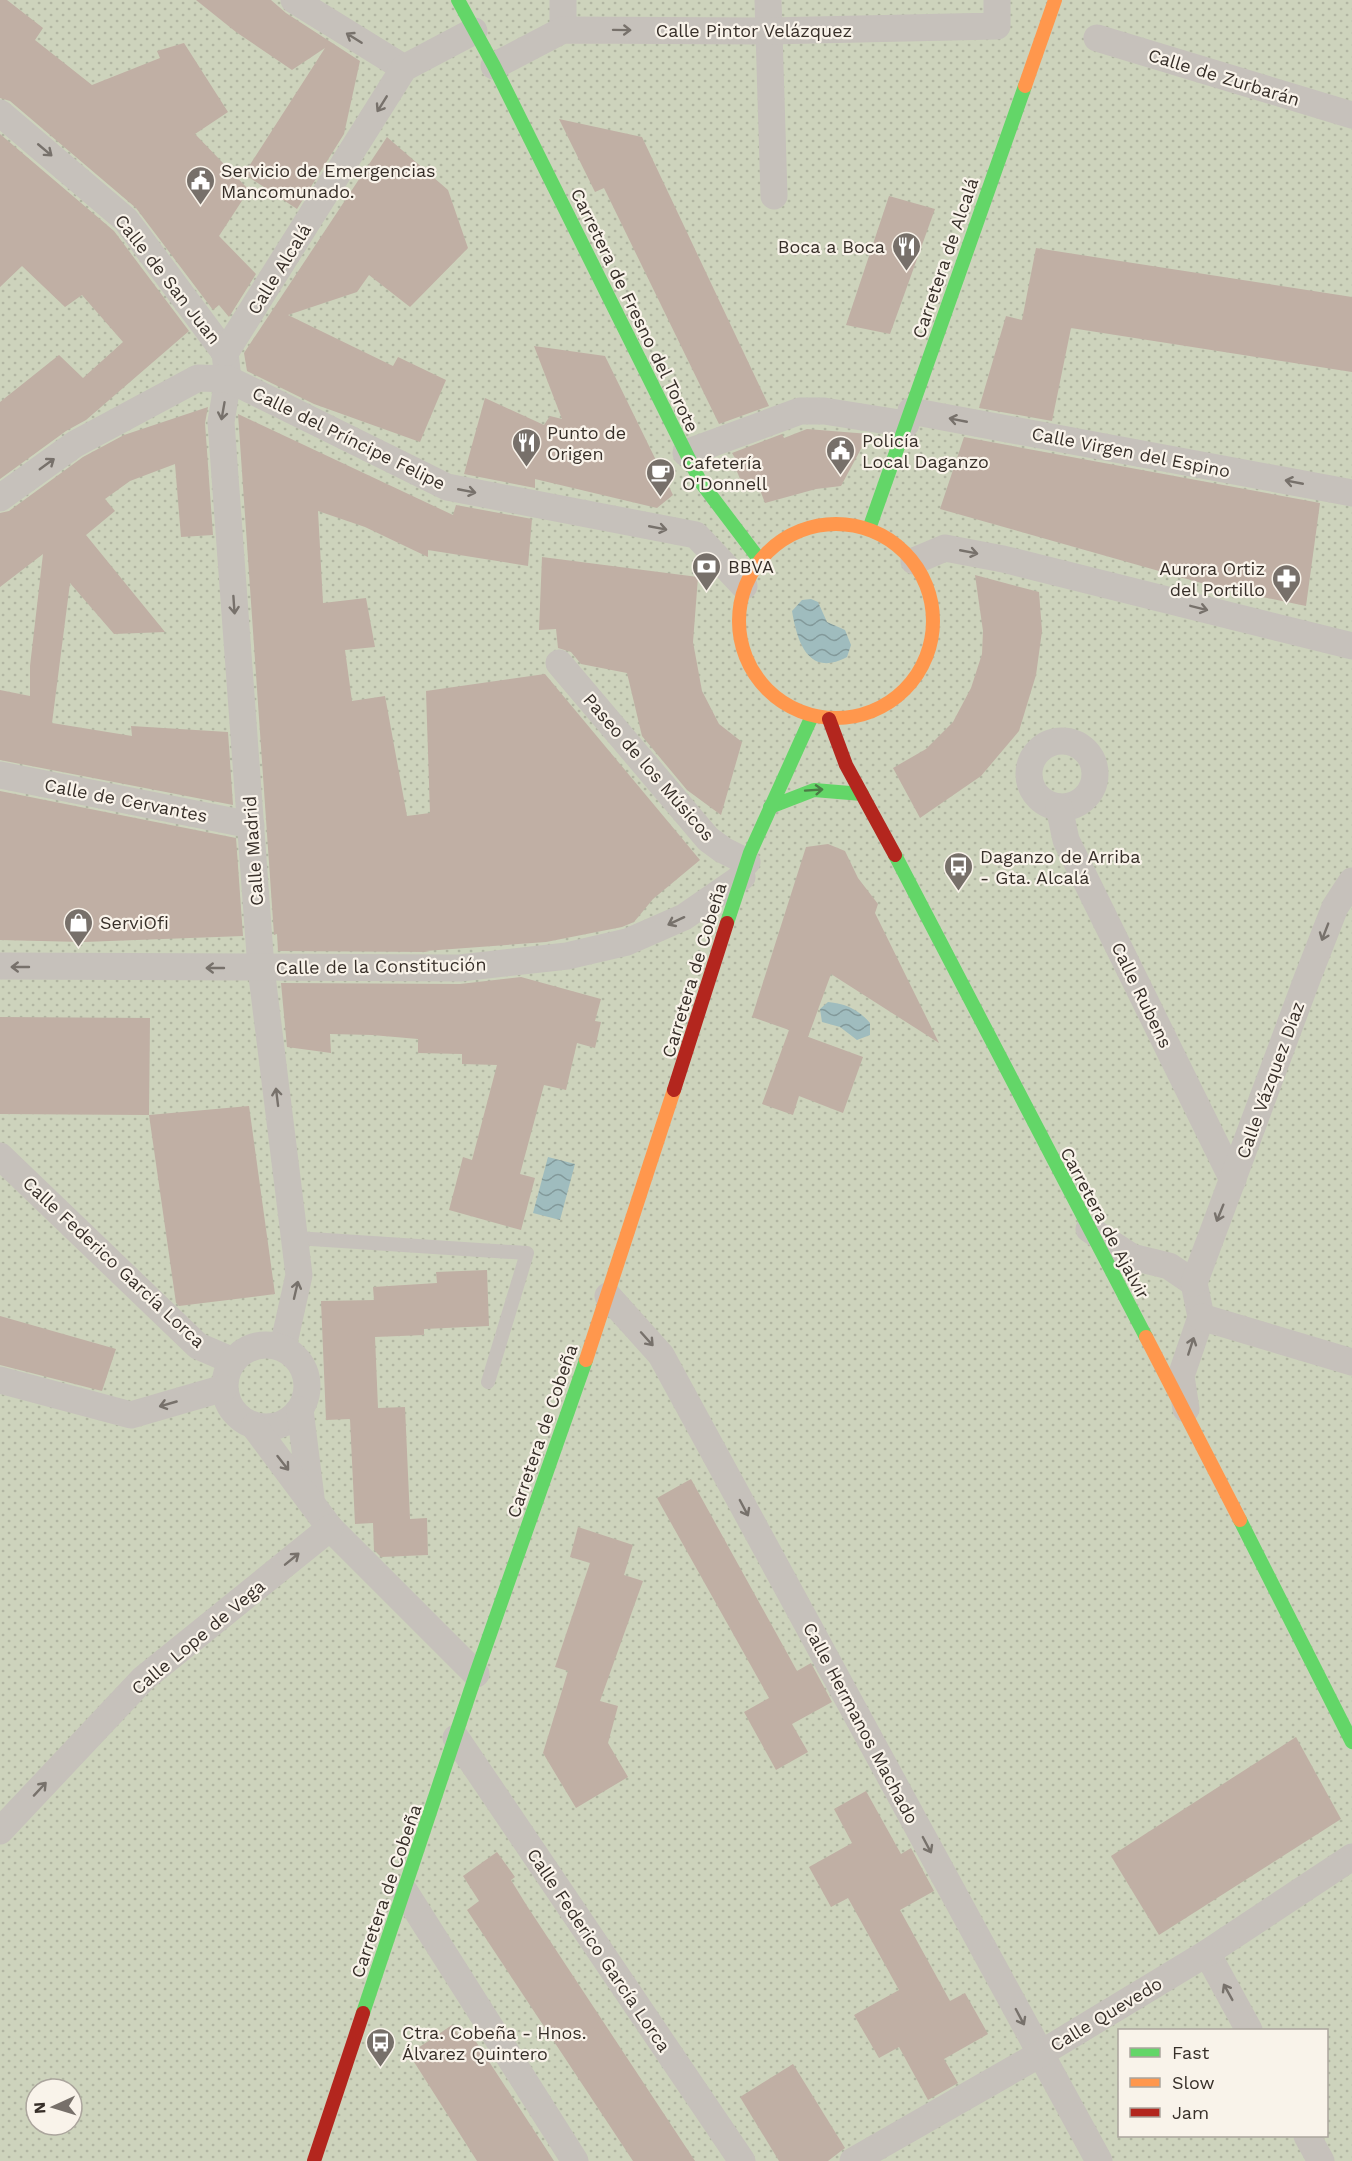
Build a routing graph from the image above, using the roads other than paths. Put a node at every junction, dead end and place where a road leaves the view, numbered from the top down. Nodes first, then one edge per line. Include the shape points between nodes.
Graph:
1 (294, 0) edge
2 (458, 0) edge
3 (563, 0) edge
4 (768, 0) edge
5 (997, 0) edge
6 (1055, 0) edge
7 (563, 30) junction
8 (474, 31) junction
9 (768, 31) junction
10 (1097, 38) dead end
11 (494, 66) junction
12 (404, 68) junction
13 (0, 113) edge
14 (1352, 115) edge
15 (774, 196) dead end
16 (227, 366) junction
17 (909, 418) junction
18 (686, 453) junction
19 (1352, 493) edge
20 (0, 498) edge
21 (869, 528) junction
22 (759, 559) junction
23 (914, 561) junction
24 (744, 586) junction
25 (1352, 646) edge
26 (559, 663) dead end
27 (812, 716) junction
28 (829, 719) junction
29 (0, 776) edge
30 (862, 794) junction
31 (770, 807) junction
32 (1059, 807) dead end
33 (251, 825) junction
34 (745, 869) junction
35 (1352, 881) edge
36 (0, 966) edge
37 (261, 968) junction
38 (0, 1156) edge
39 (1233, 1180) junction
40 (1087, 1227) junction
41 (296, 1238) junction
42 (1194, 1283) junction
43 (608, 1296) junction
44 (1201, 1317) junction
45 (283, 1347) junction
46 (233, 1361) junction
47 (1352, 1362) edge
48 (0, 1380) edge
49 (488, 1382) dead end
50 (224, 1388) junction
51 (300, 1410) junction
52 (1187, 1416) junction
53 (254, 1426) junction
54 (312, 1500) junction
55 (330, 1528) junction
56 (476, 1674) junction
57 (456, 1738) junction
58 (1352, 1742) edge
59 (0, 1832) edge
60 (1352, 1857) edge
61 (405, 1893) junction
62 (1207, 1953) junction
63 (1248, 2029) edge
64 (1040, 2054) junction
65 (1308, 2137) edge
66 (314, 2161) edge
67 (575, 2161) edge
68 (742, 2161) edge
69 (853, 2161) edge
70 (1099, 2161) edge
71 (1321, 2161) edge

12 -> 1 street
2 - 8 street
3 - 7 street
4 - 9 street
5 - 9 street, Calle Pintor Velázquez via 998,26
6 - 17 street, Carretera de Alcalá
7 -> 9 street, Calle Pintor Velázquez
7 - 11 street, Calle Pintor Velázquez
8 - 11 street, Carretera de Fresno del Torote
8 - 12 street
9 - 15 street
10 - 14 street, Calle de Zurbarán
11 - 18 street, Carretera de Fresno del Torote
12 -> 16 street, Calle Alcalá
13 -> 16 street, Calle de San Juan via 126,220
20 -> 16 street, Calle del Príncipe Felipe via 75,444
16 -> 24 street, Calle del Príncipe Felipe via 447,487 696,535
16 -> 33 street, Calle Madrid via 221,422
17 - 18 street, Calle Virgen del Espino via 800,411
19 -> 17 street, Calle Virgen del Espino
17 - 21 street, Carretera de Alcalá
18 - 22 street, Carretera de Fresno del Torote via 700,481
21 - 22 street via 839,522 810,526 782,539
21 - 23 street via 894,542
22 - 24 street
23 -> 25 street via 945,548 1003,559
23 - 28 street via 929,590 934,621 928,653 914,681 890,703 871,712
24 - 27 street via 738,619 743,651 758,680 782,703
26 - 34 street, Paseo de los Músicos via 708,838
27 - 28 street
27 - 31 street, Carretera de Cobeña
28 - 30 street, Carretera de Ajalvir
29 - 33 street, Calle de Cervantes
31 -> 30 street via 801,791 831,789
30 - 40 street, Carretera de Ajalvir
31 - 34 street, Carretera de Cobeña
32 - 39 street, Calle Rubens via 1066,840
33 - 37 street, Calle Madrid
34 -> 37 street, Calle de la Constitución via 684,917 627,942 567,956 460,968
34 - 43 street, Carretera de Cobeña
35 -> 39 street, Calle Vázquez Díaz via 1331,917
37 -> 36 street, Calle de la Constitución
41 -> 37 street, Calle Madrid
38 - 46 street, Calle Federico García Lorca via 198,1346
39 -> 42 street, Calle Vázquez Díaz
40 - 42 street via 1132,1257 1169,1266
40 - 52 street, Carretera de Ajalvir
45 -> 41 street, Calle Madrid via 299,1275
41 - 49 lane via 527,1253
42 - 44 street
43 - 56 street, Carretera de Cobeña
43 -> 64 street, Calle Hermanos Machado via 661,1355
44 - 47 street
52 -> 44 street via 1181,1376
45 - 46 street via 256,1345
45 - 51 street via 295,1355 308,1381 307,1396
46 - 50 street
50 -> 48 street via 131,1415
50 - 53 street via 231,1409
51 - 53 street via 277,1426
51 - 54 street
52 - 58 street, Carretera de Ajalvir
53 -> 54 street
54 - 55 street
55 - 56 street
59 -> 55 street, Calle Lope de Vega via 143,1679
56 - 57 street, Carretera de Cobeña
57 - 61 street, Carretera de Cobeña
57 - 68 street, Calle Federico García Lorca
60 - 62 street, Calle Quevedo
61 - 66 street, Carretera de Cobeña
61 - 67 street
63 -> 62 street
62 - 64 street, Calle Quevedo
64 - 69 street, Calle Quevedo
64 - 70 street, Calle Hermanos Machado
65 - 71 street

